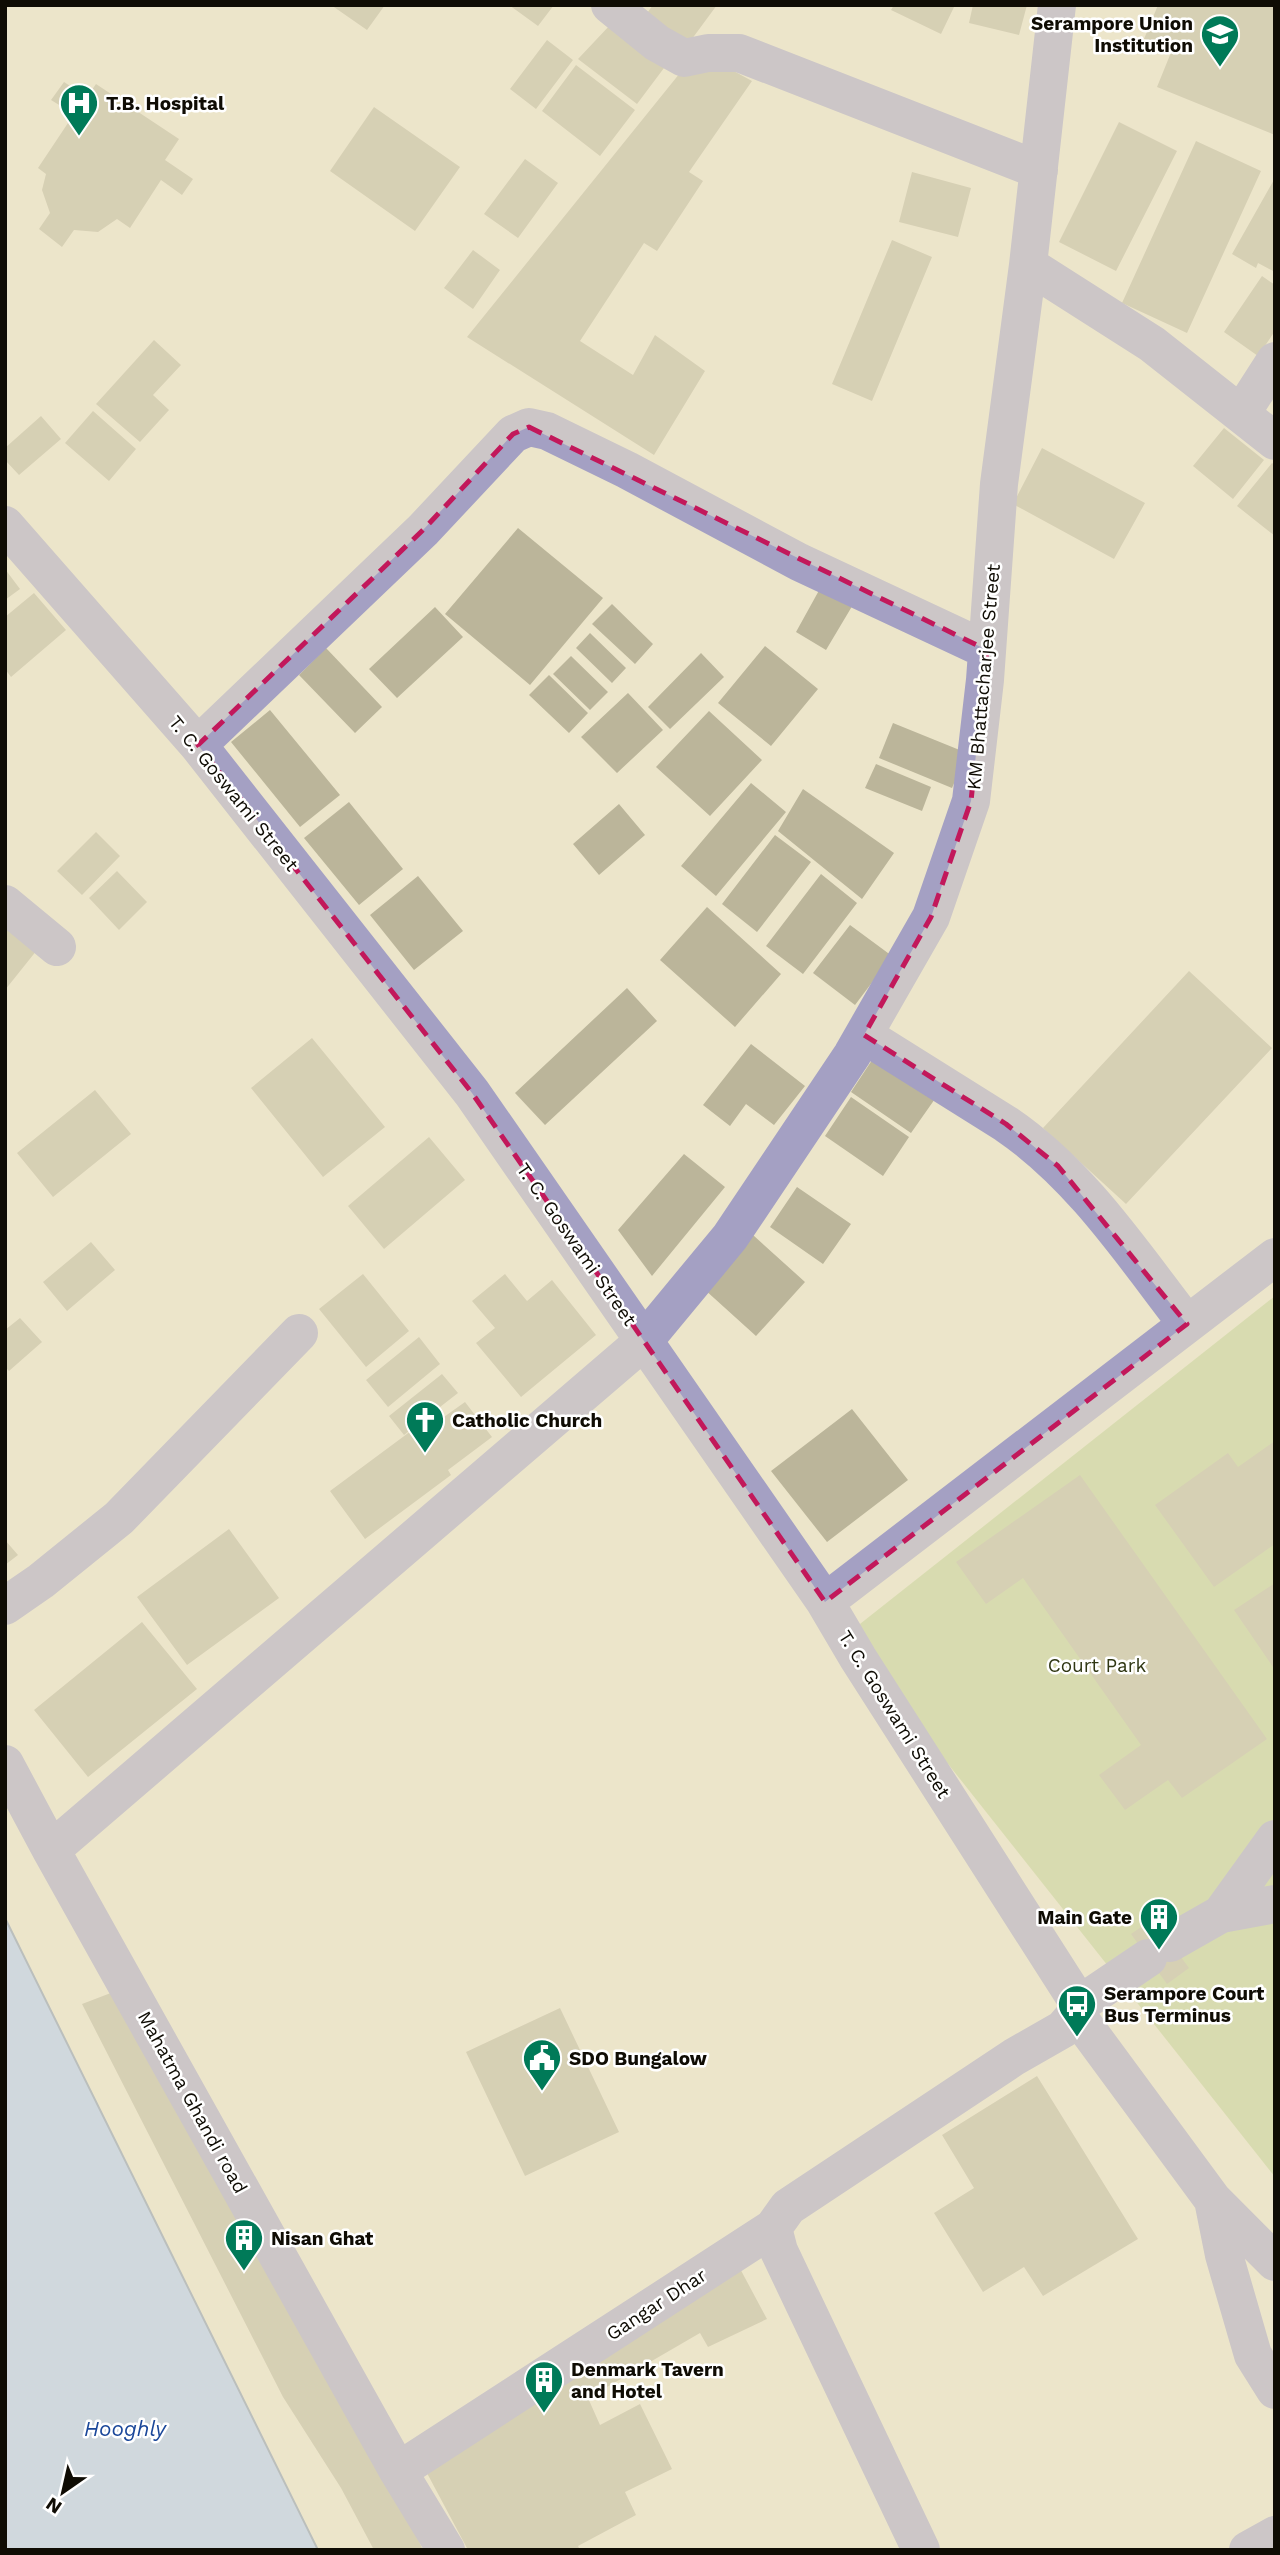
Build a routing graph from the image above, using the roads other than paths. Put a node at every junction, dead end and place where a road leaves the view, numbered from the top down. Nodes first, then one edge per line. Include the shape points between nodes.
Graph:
1 (610, 5) edge
2 (1057, 5) edge
3 (1039, 170) junction
4 (1028, 265) junction
5 (1275, 361) edge
6 (1241, 414) junction
7 (1275, 441) edge
8 (5, 525) edge
9 (987, 650) junction
10 (198, 745) junction
11 (5, 904) edge
12 (57, 947) dead end
13 (864, 1035) junction
14 (1275, 1257) edge
15 (1187, 1324) junction
16 (299, 1333) dead end
17 (644, 1341) junction
18 (825, 1602) junction
19 (5, 1606) edge
20 (5, 1764) edge
21 (1275, 1839) edge
22 (51, 1850) junction
23 (1275, 1904) edge
24 (1221, 1914) junction
25 (1077, 2010) junction
26 (1213, 2200) junction
27 (773, 2228) junction
28 (1275, 2262) edge
29 (1275, 2390) edge
30 (398, 2471) junction
31 (1275, 2535) edge
32 (446, 2550) edge
33 (921, 2550) edge
34 (1248, 2550) edge

1 - 3 street via 657,43 684,58 739,53
2 - 3 street, KM Bhattacharjee Street
3 - 4 street, KM Bhattacharjee Street
4 - 6 street via 1152,344
4 - 9 street, KM Bhattacharjee Street via 999,484
5 - 6 street
6 - 7 street
8 - 10 street, T. C. Goswami Street
9 - 10 street via 799,562 547,431 529,427 513,434 423,530
9 - 13 street, KM Bhattacharjee Street via 971,801 931,917
10 - 17 street, T. C. Goswami Street via 472,1093
11 - 12 street
13 - 15 street via 1029,1140 1092,1201
13 - 17 street, KM Bhattacharjee Street via 730,1237
14 - 15 street
15 - 18 street
16 - 19 street via 120,1518
17 - 18 street, T. C. Goswami Street
17 - 22 street, KM Bhattacharjee Street
18 - 25 street, T. C. Goswami Street via 1066,1982
20 - 22 street, Mahatma Ghandi road
21 - 24 street
22 - 30 street, Mahatma Ghandi road
23 - 24 street
24 - 25 street, Gangar Dhar via 1159,1951
25 - 26 street, T. C. Goswami Street
25 - 27 street, Gangar Dhar via 1063,2029 788,2207
26 - 28 street, T. C. Goswami Street
26 - 29 street via 1253,2355
27 - 30 street, Gangar Dhar
27 - 33 street via 779,2251
30 - 32 street, Mahatma Ghandi road
31 - 34 street

